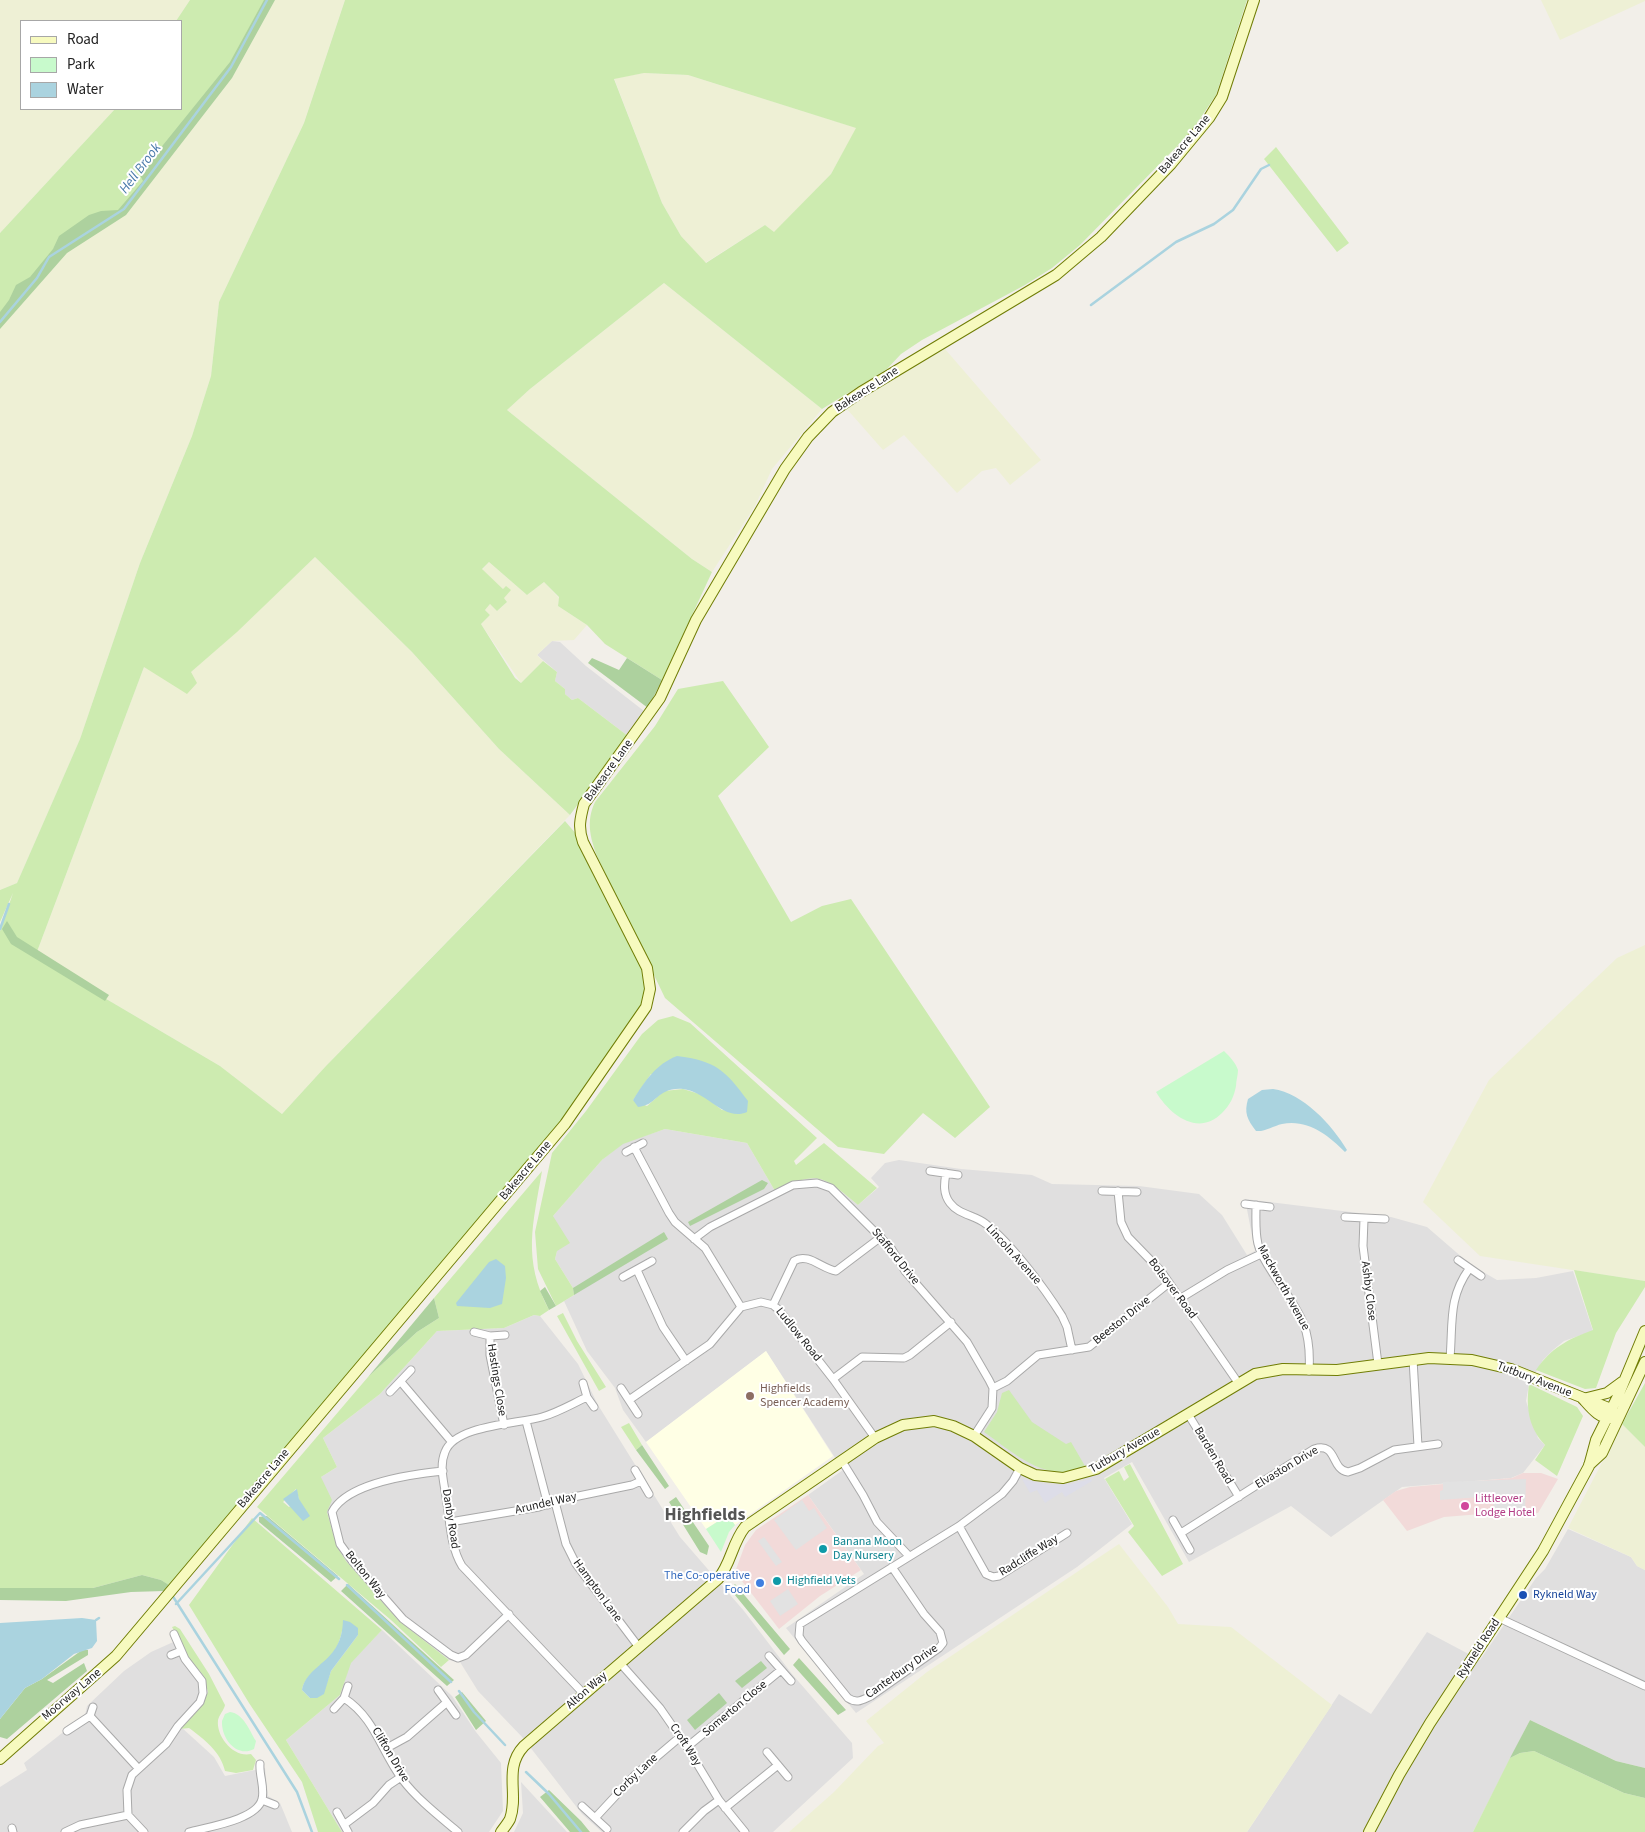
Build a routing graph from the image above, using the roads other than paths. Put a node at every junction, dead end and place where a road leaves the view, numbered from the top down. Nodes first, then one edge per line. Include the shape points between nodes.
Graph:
1 (1254, 0) edge
2 (643, 1143) dead end
3 (634, 1147) junction
4 (626, 1152) dead end
5 (930, 1171) dead end
6 (946, 1173) junction
7 (958, 1175) dead end
8 (1102, 1191) dead end
9 (1118, 1191) junction
10 (1137, 1192) dead end
11 (1245, 1204) dead end
12 (1256, 1206) junction
13 (1270, 1207) dead end
14 (1345, 1217) dead end
15 (1364, 1219) junction
16 (1385, 1219) dead end
17 (881, 1237) junction
18 (694, 1239) junction
19 (1262, 1254) junction
20 (1458, 1260) dead end
21 (652, 1261) dead end
22 (1470, 1269) junction
23 (636, 1270) junction
24 (1481, 1276) dead end
25 (623, 1277) dead end
26 (1169, 1283) junction
27 (1181, 1298) junction
28 (773, 1305) junction
29 (741, 1307) junction
30 (951, 1322) junction
31 (1645, 1331) edge
32 (474, 1332) dead end
33 (505, 1335) dead end
34 (490, 1336) junction
35 (1072, 1350) junction
36 (1450, 1358) junction
37 (1412, 1359) junction
38 (686, 1361) junction
39 (1645, 1362) edge
40 (1378, 1364) junction
41 (411, 1370) dead end
42 (1309, 1371) junction
43 (833, 1379) junction
44 (1622, 1381) junction
45 (401, 1382) junction
46 (583, 1383) dead end
47 (1239, 1384) junction
48 (621, 1388) dead end
49 (993, 1388) junction
50 (390, 1392) dead end
51 (586, 1397) junction
52 (1583, 1399) junction
53 (629, 1400) junction
54 (594, 1407) dead end
55 (638, 1414) dead end
56 (1188, 1414) junction
57 (1609, 1414) junction
58 (1618, 1418) junction
59 (526, 1421) junction
60 (504, 1425) junction
61 (974, 1436) junction
62 (875, 1438) junction
63 (451, 1441) junction
64 (1438, 1444) dead end
65 (1418, 1446) junction
66 (842, 1461) junction
67 (1589, 1466) junction
68 (1020, 1468) junction
69 (635, 1470) dead end
70 (443, 1471) junction
71 (641, 1481) junction
72 (649, 1494) dead end
73 (1238, 1497) junction
74 (552, 1503) junction
75 (1173, 1520) dead end
76 (450, 1522) junction
77 (959, 1526) junction
78 (1066, 1533) dead end
79 (1181, 1533) junction
80 (1190, 1550) dead end
81 (909, 1556) junction
82 (892, 1566) junction
83 (720, 1576) joint
84 (510, 1614) junction
85 (1499, 1618) junction
86 (140, 1627) joint
87 (174, 1634) dead end
88 (638, 1646) junction
89 (181, 1651) junction
90 (171, 1655) dead end
91 (769, 1656) dead end
92 (620, 1663) junction
93 (781, 1670) junction
94 (791, 1681) dead end
95 (348, 1686) dead end
96 (1645, 1686) edge
97 (438, 1690) dead end
98 (583, 1694) junction
99 (344, 1698) junction
100 (446, 1703) junction
101 (93, 1707) dead end
102 (334, 1709) dead end
103 (456, 1715) dead end
104 (90, 1716) junction
105 (67, 1731) dead end
106 (680, 1737) junction
107 (687, 1747) junction
108 (385, 1748) junction
109 (767, 1752) dead end
110 (0, 1759) edge
111 (260, 1764) dead end
112 (778, 1765) junction
113 (138, 1768) junction
114 (401, 1777) junction
115 (788, 1777) dead end
116 (262, 1800) junction
117 (719, 1800) junction
118 (275, 1805) dead end
119 (582, 1806) dead end
120 (726, 1808) junction
121 (338, 1812) dead end
122 (128, 1815) junction
123 (595, 1818) junction
124 (345, 1824) junction
125 (607, 1828) dead end
126 (81, 1829) edge
127 (65, 1832) edge
128 (144, 1832) edge
129 (189, 1832) edge
130 (348, 1832) edge
131 (458, 1832) edge
132 (501, 1832) edge
133 (683, 1832) edge
134 (745, 1832) edge
135 (1369, 1832) edge

1 - 86 street, Bakeacre Lane via 1222,97 1209,118 1171,164 1100,237 1056,275 832,412 808,437 786,469 696,620 660,698 584,804 580,818 578,830 583,842 647,968 650,989 646,1007 565,1124
2 - 3 street
3 - 4 street
3 - 18 street via 669,1213
5 - 6 street
6 - 7 street
6 - 35 street, Lincoln Avenue via 948,1202 962,1213 988,1225 1015,1254 1062,1316 1068,1327
8 - 9 street
9 - 10 street
9 - 26 street, Bolsover Road via 1121,1222 1128,1237
11 - 12 street
12 - 13 street
12 - 19 street, Mackworth Avenue via 1256,1231
14 - 15 street
15 - 16 street
15 - 40 street, Ashby Close via 1363,1246
17 - 18 street, Stafford Drive via 831,1188 807,1183 775,1193 701,1231
17 - 28 street via 836,1271 806,1258 794,1261
17 - 30 street, Stafford Drive via 905,1271
18 - 29 street via 713,1259
19 - 27 street
19 - 42 street, Mackworth Avenue via 1305,1325 1310,1342
20 - 22 street
21 - 23 street
22 - 24 street
22 - 36 street via 1460,1282 1452,1308
23 - 25 street
23 - 38 street via 663,1327
26 - 27 street, Bolsover Road
26 - 35 street, Beeston Drive via 1097,1342
27 - 47 street, Bolsover Road
28 - 29 street, Ludlow Road via 761,1302
28 - 43 street, Ludlow Road
29 - 38 street via 721,1334
30 - 43 street via 910,1356 862,1358
30 - 49 street, Stafford Drive via 967,1342
31 - 44 street, Rykneld Road
32 - 34 street, Hastings Close
33 - 34 street, Hastings Close
34 - 60 street, Hastings Close via 490,1355
35 - 49 street, Beeston Drive via 1038,1355 1007,1382
36 - 37 street, Tutbury Avenue
36 - 52 street, Tutbury Avenue via 1511,1369
37 - 40 street, Tutbury Avenue
37 - 65 street
38 - 53 street
39 - 58 street, Rykneld Road
40 - 42 street, Tutbury Avenue
41 - 45 street
42 - 47 street, Tutbury Avenue via 1270,1370 1255,1374
43 - 62 street, Ludlow Road
44 - 52 street via 1607,1393
44 - 57 street, Rykneld Road
45 - 50 street
45 - 63 street
46 - 51 street
47 - 56 street, Tutbury Avenue
48 - 53 street
49 - 61 street via 992,1408
51 - 54 street
51 - 59 street via 558,1411
52 - 57 street, Tutbury Avenue via 1595,1412
53 - 55 street
56 - 68 street, Tutbury Avenue via 1096,1470 1084,1474 1050,1478
56 - 73 street, Barden Road
57 - 58 street
57 - 67 street, Rykneld Road via 1596,1440
58 - 67 street, Rykneld Road via 1602,1453
59 - 60 street
59 - 74 street, Hampton Lane
60 - 63 street via 472,1431
61 - 62 street, Tutbury Avenue via 934,1421 903,1424
61 - 68 street, Tutbury Avenue
62 - 66 street, Tutbury Avenue
63 - 70 street, Danby Road via 445,1450
64 - 65 street, Elvaston Drive
65 - 73 street, Elvaston Drive via 1394,1450 1348,1472 1340,1468 1328,1448 1322,1446
66 - 81 street via 877,1522
66 - 83 street, Tutbury Avenue via 745,1527 736,1539
67 - 85 street, Rykneld Road via 1543,1551
68 - 77 street, Canterbury Drive via 1002,1494
69 - 71 street
70 - 76 street, Danby Road
70 - 84 street, Bolton Way via 389,1480 340,1501 332,1512 340,1544 403,1619 458,1658 466,1655
71 - 72 street
71 - 74 street, Arundel Way
73 - 79 street, Elvaston Drive
74 - 76 street, Arundel Way
74 - 88 street, Hampton Lane via 576,1564
75 - 79 street
76 - 84 street, Danby Road via 456,1556 462,1566
77 - 78 street, Radcliffe Way via 986,1574 993,1577
77 - 81 street, Canterbury Drive
79 - 80 street
81 - 82 street, Canterbury Drive
82 - 82 street, Canterbury Drive via 803,1621 799,1629 802,1641 853,1701 859,1702 871,1696 943,1643 940,1632
83 - 88 street, Alton Way
84 - 98 street, Danby Road
85 - 96 street
85 - 135 street, Rykneld Road via 1430,1723
86 - 110 street, Moorway Lane via 116,1656
87 - 89 street
88 - 92 street, Alton Way
89 - 90 street
89 - 113 street via 202,1681 200,1702 166,1744
91 - 93 street
92 - 98 street, Alton Way
92 - 106 street, Croft Way via 660,1708
93 - 94 street
93 - 107 street, Somerton Close
95 - 99 street
97 - 100 street
98 - 132 street, Alton Way via 518,1752 511,1772 512,1810
99 - 102 street
99 - 108 street, Clifton Drive via 366,1717
100 - 103 street
100 - 108 street via 407,1737
101 - 104 street
104 - 105 street
104 - 113 street
106 - 107 street, Croft Way
106 - 123 street, Corby Lane via 634,1776
107 - 117 street, Croft Way
108 - 114 street, Clifton Drive
109 - 112 street
111 - 116 street
112 - 115 street
112 - 120 street
113 - 122 street via 127,1790
114 - 124 street
114 - 131 street, Clifton Drive
116 - 118 street
116 - 129 street via 258,1808 246,1816
117 - 120 street, Croft Way
117 - 133 street
119 - 123 street
120 - 134 street, Croft Way
121 - 124 street
122 - 126 street
122 - 128 street
123 - 125 street
124 - 130 street
126 - 127 street

